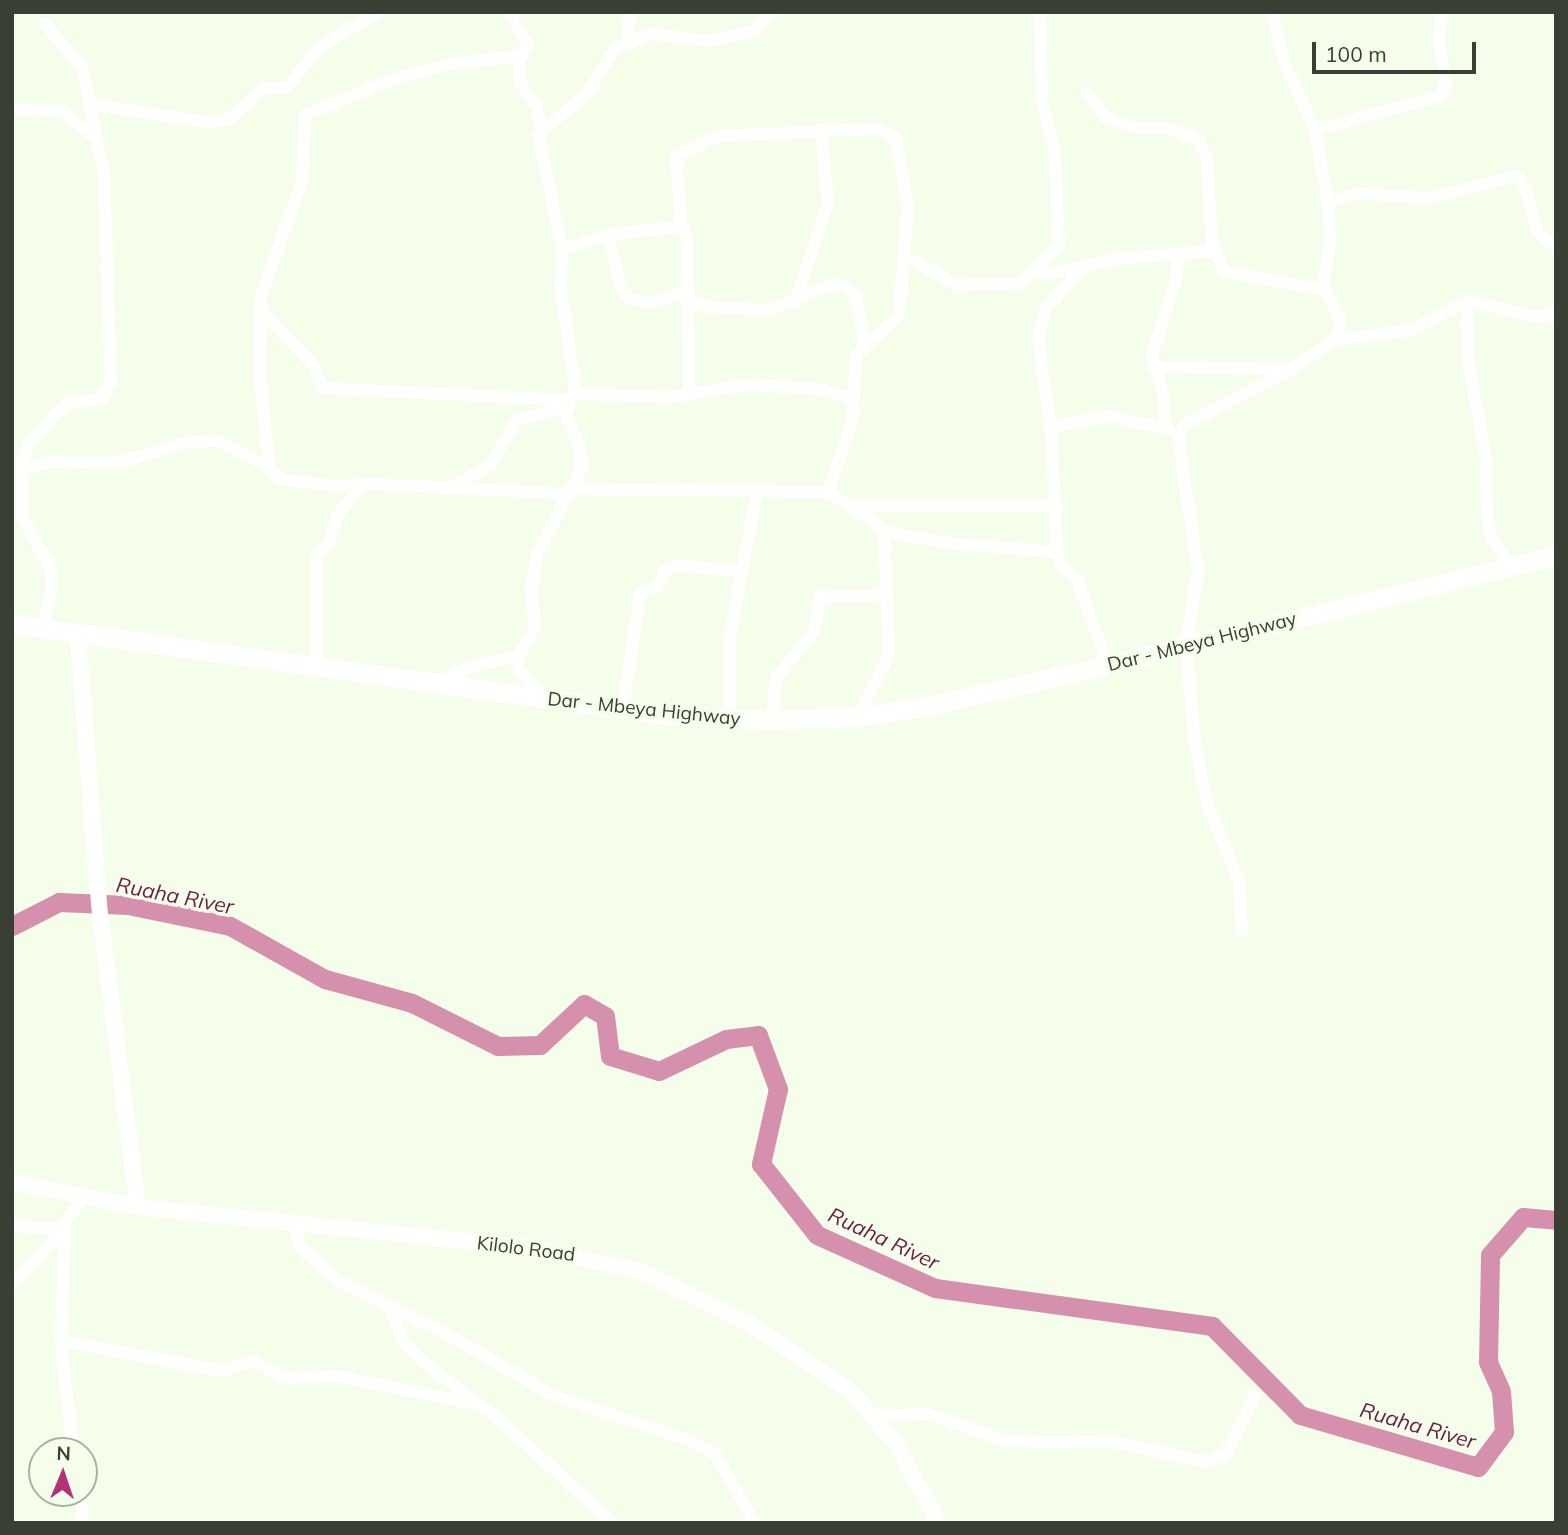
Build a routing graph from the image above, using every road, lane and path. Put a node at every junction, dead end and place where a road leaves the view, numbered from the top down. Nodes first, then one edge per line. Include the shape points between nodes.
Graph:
1 (379, 12) edge
2 (509, 12) edge
3 (630, 12) edge
4 (774, 12) edge
5 (1040, 12) edge
6 (1272, 12) edge
7 (1441, 12) edge
8 (45, 24) dead end
9 (628, 42) junction
10 (522, 56) junction
11 (1087, 93) dead end
12 (89, 104) junction
13 (12, 110) edge
14 (542, 129) junction
15 (821, 130) junction
16 (1315, 130) junction
17 (94, 138) junction
18 (1327, 202) junction
19 (681, 221) junction
20 (608, 235) junction
21 (1556, 247) edge
22 (562, 248) junction
23 (1214, 251) junction
24 (905, 256) junction
25 (1178, 256) junction
26 (1084, 268) junction
27 (1037, 271) junction
28 (1325, 290) junction
29 (684, 294) junction
30 (1466, 301) junction
31 (795, 303) junction
32 (262, 311) junction
33 (1556, 314) edge
34 (1334, 340) junction
35 (865, 347) junction
36 (1153, 368) junction
37 (1292, 369) junction
38 (689, 394) junction
39 (854, 399) junction
40 (570, 401) junction
41 (1051, 427) junction
42 (1165, 427) junction
43 (1178, 436) junction
44 (271, 469) junction
45 (22, 470) junction
46 (363, 484) junction
47 (447, 489) junction
48 (572, 491) junction
49 (757, 491) junction
50 (828, 492) junction
51 (849, 506) junction
52 (1057, 506) junction
53 (884, 532) junction
54 (1057, 552) junction
55 (1556, 556) edge
56 (1510, 566) junction
57 (740, 572) junction
58 (888, 595) junction
59 (12, 625) edge
60 (42, 628) junction
61 (78, 636) junction
62 (1186, 646) junction
63 (518, 656) junction
64 (317, 665) junction
65 (1108, 665) junction
66 (433, 683) junction
67 (542, 697) junction
68 (623, 709) junction
69 (857, 717) junction
70 (730, 720) junction
71 (772, 720) junction
72 (1242, 930) dead end
73 (12, 1182) edge
74 (82, 1198) junction
75 (138, 1207) junction
76 (294, 1223) junction
77 (63, 1225) junction
78 (12, 1226) edge
79 (12, 1285) edge
80 (388, 1306) junction
81 (62, 1341) junction
82 (1255, 1396) dead end
83 (480, 1405) junction
84 (874, 1416) junction
85 (72, 1437) edge
86 (613, 1523) edge
87 (755, 1523) edge
88 (939, 1523) edge

1 - 12 street via 321,46 286,88 264,88 228,120 207,122
2 - 10 street via 528,45
3 - 9 street
4 - 9 street via 754,32 709,41 650,34
5 - 27 street via 1042,102 1055,155 1060,241
6 - 16 street via 1284,62
7 - 16 street via 1439,42 1446,83 1441,96
8 - 12 street via 78,59
9 - 14 street via 611,52 587,93
10 - 14 street via 519,82 537,108
10 - 32 street via 450,64 394,79 305,115 306,164 261,296
11 - 23 street via 1105,117 1135,128 1168,128 1200,141 1207,160
12 - 17 street
13 - 17 street via 62,111
14 - 22 street via 538,147
15 - 19 street via 729,132 681,151 675,159
15 - 24 street via 879,129 896,139 908,208
15 - 31 street via 828,202
16 - 18 street
17 - 45 street via 104,174 109,393 102,399 69,403 57,412 28,446
18 - 21 street via 1356,194 1431,198 1516,176 1524,184 1537,231
18 - 28 street via 1330,242
19 - 20 street via 674,228
19 - 29 street via 687,242
20 - 22 street
20 - 29 street via 620,285 628,298 652,303
22 - 40 street
23 - 25 street
23 - 28 street via 1227,273
24 - 27 street via 960,285 1022,283
24 - 35 street via 899,317
25 - 26 street via 1116,259
25 - 36 street via 1152,356
26 - 27 street via 1050,274
26 - 41 street via 1053,299 1041,323
28 - 34 street via 1341,324
29 - 31 street via 708,307 759,310
29 - 38 street
30 - 33 street via 1537,317
30 - 34 street via 1411,330
30 - 56 street via 1468,358 1486,460 1487,517 1492,538
31 - 35 street via 830,285 850,288 861,311
32 - 40 street via 313,365 323,388
32 - 44 street via 260,383
34 - 37 street
35 - 39 street via 856,356
36 - 37 street
36 - 42 street via 1164,397
37 - 43 street via 1246,397 1185,424
38 - 39 street via 745,385 820,389
38 - 40 street
39 - 50 street via 850,430
40 - 47 street via 517,420 491,465
40 - 48 street via 582,470
41 - 42 street via 1110,416
41 - 52 street
42 - 43 street
43 - 62 street via 1198,570
44 - 45 street via 218,441 187,442 125,461 50,462
44 - 46 street via 279,479
45 - 60 street via 24,523 51,569 51,594
46 - 47 street
46 - 64 street via 337,516 329,544 317,555
47 - 48 street
48 - 49 street
48 - 63 street via 537,554 531,592 535,627
49 - 50 street
49 - 57 street
50 - 51 street
51 - 52 street
51 - 53 street via 878,522
52 - 54 street
53 - 54 street via 956,544
53 - 58 street
54 - 65 street via 1061,564 1077,580
55 - 56 highway, Dar - Mbeya Highway
56 - 62 highway, Dar - Mbeya Highway
57 - 68 street via 678,565 665,571 658,586 640,594
57 - 70 street via 730,635
58 - 69 street via 888,662
58 - 71 street via 820,597 814,632 776,678
59 - 60 highway, Dar - Mbeya Highway
60 - 61 highway, Dar - Mbeya Highway
61 - 64 highway, Dar - Mbeya Highway
61 - 75 main road via 100,914
62 - 65 highway, Dar - Mbeya Highway
62 - 72 street via 1199,768 1208,806 1239,881
63 - 66 street via 476,665
63 - 67 street via 519,670
64 - 66 highway, Dar - Mbeya Highway
65 - 69 highway, Dar - Mbeya Highway
66 - 67 highway, Dar - Mbeya Highway
67 - 68 highway, Dar - Mbeya Highway
68 - 70 highway, Dar - Mbeya Highway
69 - 71 highway, Dar - Mbeya Highway
70 - 71 highway, Dar - Mbeya Highway
73 - 74 main road, Kilolo Road
74 - 75 main road, Kilolo Road
74 - 77 street
75 - 76 main road, Kilolo Road
76 - 80 street via 295,1238 312,1260 339,1281
76 - 84 main road, Kilolo Road via 534,1248 643,1272 750,1324 823,1371
77 - 78 street
77 - 79 street
77 - 81 street
80 - 83 street via 406,1345
80 - 87 street via 556,1397 715,1454
81 - 83 street via 222,1371 253,1362 287,1378 337,1376
81 - 85 street
82 - 84 street via 1226,1454 1204,1462 1119,1443 1006,1441 928,1413
83 - 86 street
84 - 88 main road, Kilolo Road via 895,1443

